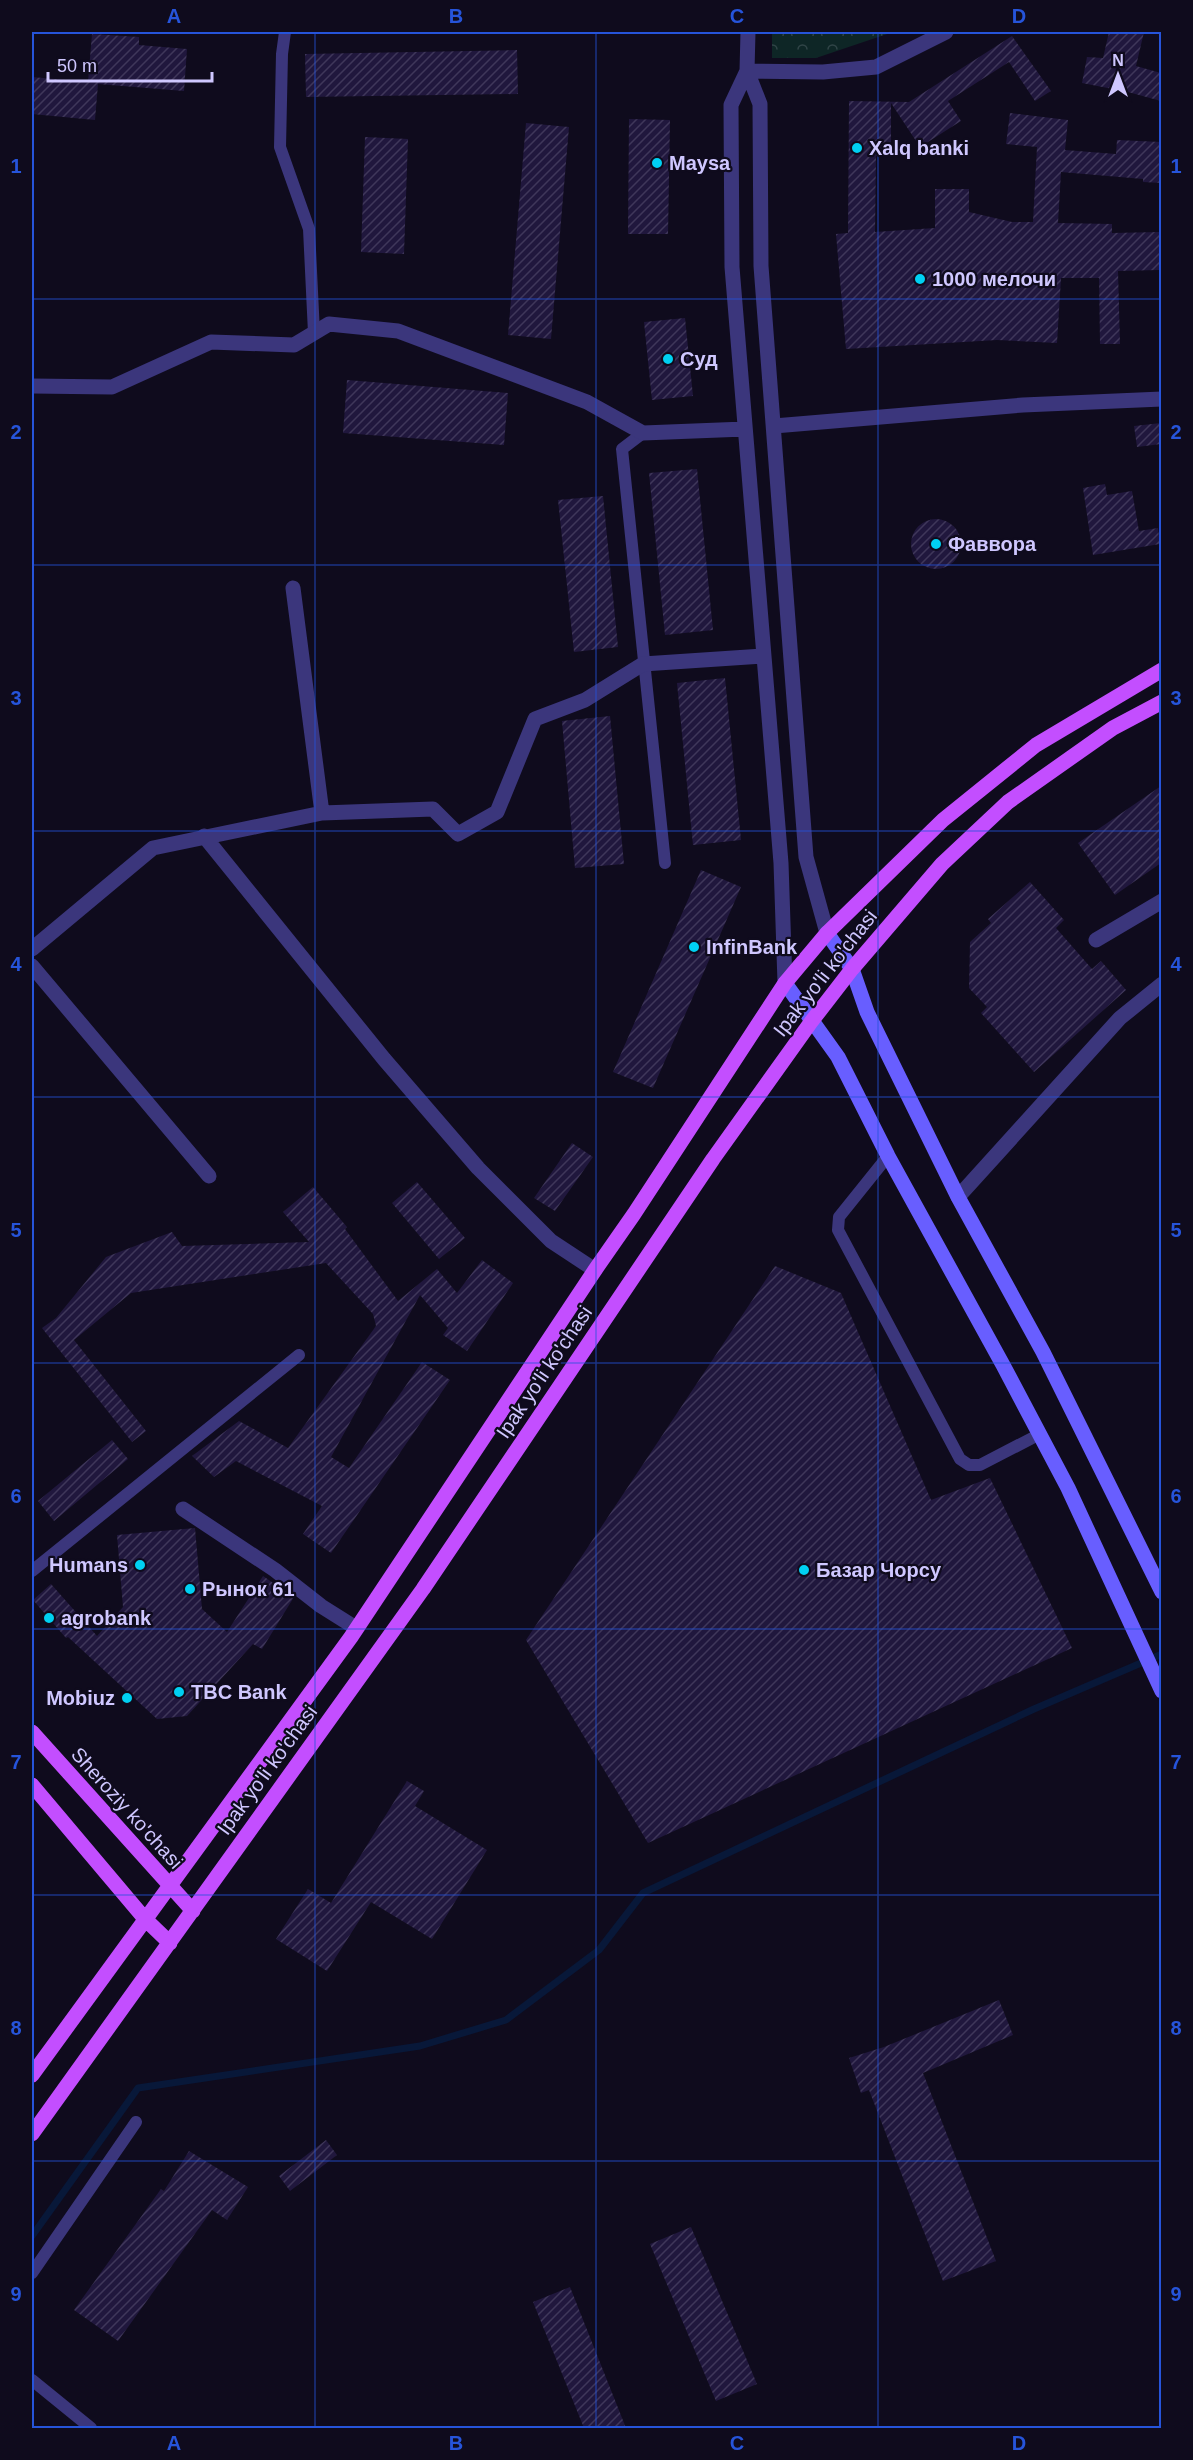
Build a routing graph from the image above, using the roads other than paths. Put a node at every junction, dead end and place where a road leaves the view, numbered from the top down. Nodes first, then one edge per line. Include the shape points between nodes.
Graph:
1 (285, 32) edge
2 (748, 32) edge
3 (946, 32) edge
4 (747, 71) junction
5 (314, 333) junction
6 (32, 386) edge
7 (1161, 399) edge
8 (774, 426) junction
9 (745, 429) junction
10 (643, 433) junction
11 (293, 588) dead end
12 (763, 656) junction
13 (643, 663) junction
14 (1161, 670) edge
15 (1161, 702) edge
16 (322, 813) junction
17 (204, 836) junction
18 (665, 863) dead end
19 (1161, 901) edge
20 (827, 933) junction
21 (1096, 940) dead end
22 (32, 949) edge
23 (32, 966) edge
24 (852, 969) junction
25 (786, 983) junction
26 (1161, 984) edge
27 (811, 1022) junction
28 (888, 1156) junction
29 (209, 1176) dead end
30 (958, 1197) junction
31 (595, 1270) junction
32 (299, 1355) dead end
33 (1040, 1434) junction
34 (183, 1509) dead end
35 (32, 1571) edge
36 (1161, 1592) edge
37 (357, 1628) junction
38 (1161, 1690) edge
39 (32, 1732) edge
40 (32, 1785) edge
41 (169, 1887) junction
42 (193, 1911) junction
43 (145, 1919) junction
44 (170, 1943) junction
45 (32, 2075) edge
46 (136, 2122) dead end
47 (32, 2134) edge
48 (32, 2273) edge
49 (32, 2380) edge
50 (91, 2428) edge

1 - 5 lane via 280,147 309,228
2 - 4 street
3 - 4 street via 876,67 823,72
4 - 8 street via 760,104 761,266
4 - 9 street via 731,105 732,267
5 - 6 street via 294,345 211,342 112,387
5 - 10 street via 329,324 398,331 587,402
7 - 8 street via 1023,405
8 - 20 street via 806,857
9 - 10 street
9 - 12 street
10 - 13 lane via 622,448
11 - 16 street
12 - 13 street
12 - 25 street via 781,863
13 - 16 street via 585,700 535,719 496,812 458,834 433,808
13 - 18 lane
14 - 20 main road, Ipak yo'li ko'chasi via 1036,745 944,820
15 - 24 main road, Ipak yo'li ko'chasi via 1113,728 1008,802 942,864
16 - 17 street
17 - 22 street via 153,848
17 - 31 street via 384,1059 478,1168 551,1241
19 - 21 street
20 - 24 main road
20 - 25 main road, Ipak yo'li ko'chasi
23 - 29 street
24 - 27 main road, Ipak yo'li ko'chasi
24 - 30 main road via 867,1012
25 - 27 main road
25 - 31 main road, Ipak yo'li ko'chasi
26 - 30 street via 1120,1018
27 - 28 main road via 838,1057
27 - 42 main road, Ipak yo'li ko'chasi via 713,1159 423,1589
28 - 33 main road
28 - 33 lane via 839,1216 838,1230 960,1459 969,1465 980,1465
30 - 36 main road via 1043,1352
31 - 37 main road, Ipak yo'li ko'chasi
32 - 35 lane
33 - 38 main road
34 - 37 street
37 - 41 main road, Ipak yo'li ko'chasi
39 - 41 main road, Sheroziy ko'chasi
40 - 43 main road
41 - 42 main road, Sheroziy ko'chasi
41 - 43 main road, Ipak yo'li ko'chasi
42 - 44 main road, Ipak yo'li ko'chasi
43 - 44 main road
43 - 45 main road, Ipak yo'li ko'chasi
44 - 47 main road, Ipak yo'li ko'chasi
46 - 48 lane
49 - 50 lane

